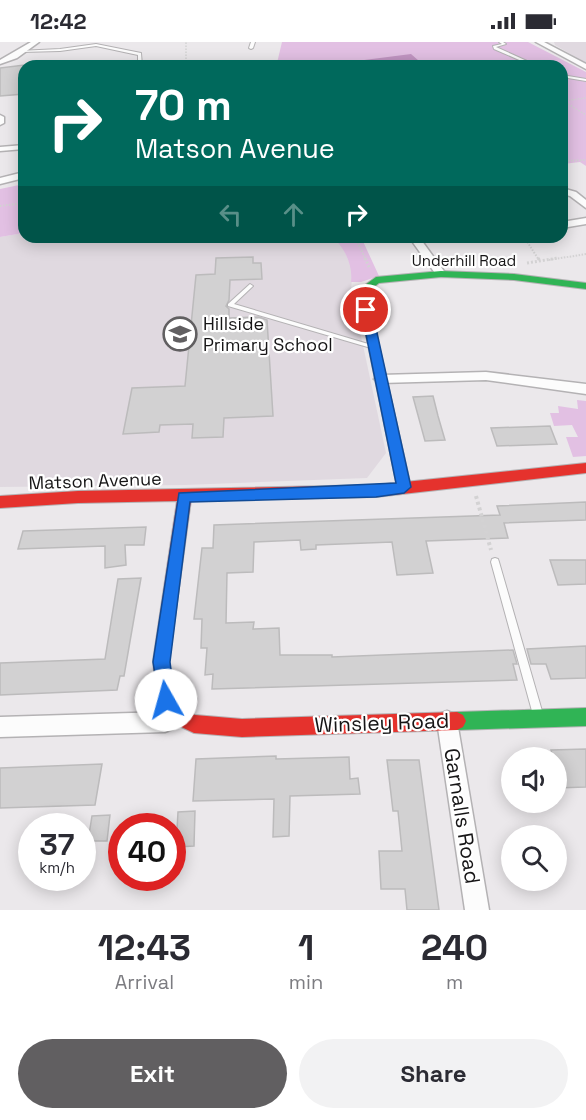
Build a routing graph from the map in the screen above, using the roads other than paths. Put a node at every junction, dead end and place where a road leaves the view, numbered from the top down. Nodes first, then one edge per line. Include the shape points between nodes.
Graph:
1 (36, 42) edge
2 (253, 42) edge
3 (501, 42) edge
4 (539, 42) edge
5 (251, 48) dead end
6 (20, 53) junction
7 (140, 60) edge
8 (522, 60) edge
9 (0, 62) edge
10 (586, 67) edge
11 (568, 77) edge
12 (586, 80) edge
13 (0, 117) edge
14 (0, 123) edge
15 (18, 147) edge
16 (0, 148) edge
17 (18, 176) edge
18 (0, 181) edge
19 (568, 193) edge
20 (586, 205) edge
21 (586, 221) edge
22 (568, 224) edge
23 (418, 243) edge
24 (441, 274) junction
25 (250, 286) dead end
26 (586, 286) edge
27 (375, 348) junction
28 (381, 379) junction
29 (586, 389) edge
30 (586, 468) edge
31 (404, 487) junction
32 (184, 497) junction
33 (0, 502) edge
34 (495, 562) road end
35 (179, 717) junction
36 (586, 717) edge
37 (538, 718) junction
38 (447, 721) junction
39 (0, 727) edge
40 (477, 910) edge

1 - 6 street
2 - 5 lane
3 - 8 lane via 504,44 494,47
4 - 10 street
6 - 7 lane via 105,46 140,54
6 - 9 street
11 - 12 lane
13 - 14 street
15 - 16 street
17 - 18 street
19 - 20 street
21 - 22 street
23 - 24 street
24 - 26 street, Underhill Road via 514,277
24 - 27 street, Underhill Road via 376,280 362,291
25 - 27 lane via 230,305
27 - 28 street
28 - 29 street via 486,376
28 - 31 street
30 - 31 street, Matson Avenue
31 - 32 street, Matson Avenue
32 - 33 street, Matson Avenue
32 - 35 street via 162,662 166,700
34 - 37 lane
35 - 38 street, Winsley Road via 194,724 242,728
35 - 39 street, Winsley Road via 165,722
36 - 37 street, Winsley Road
37 - 38 street, Winsley Road
38 - 40 street, Garnalls Road

